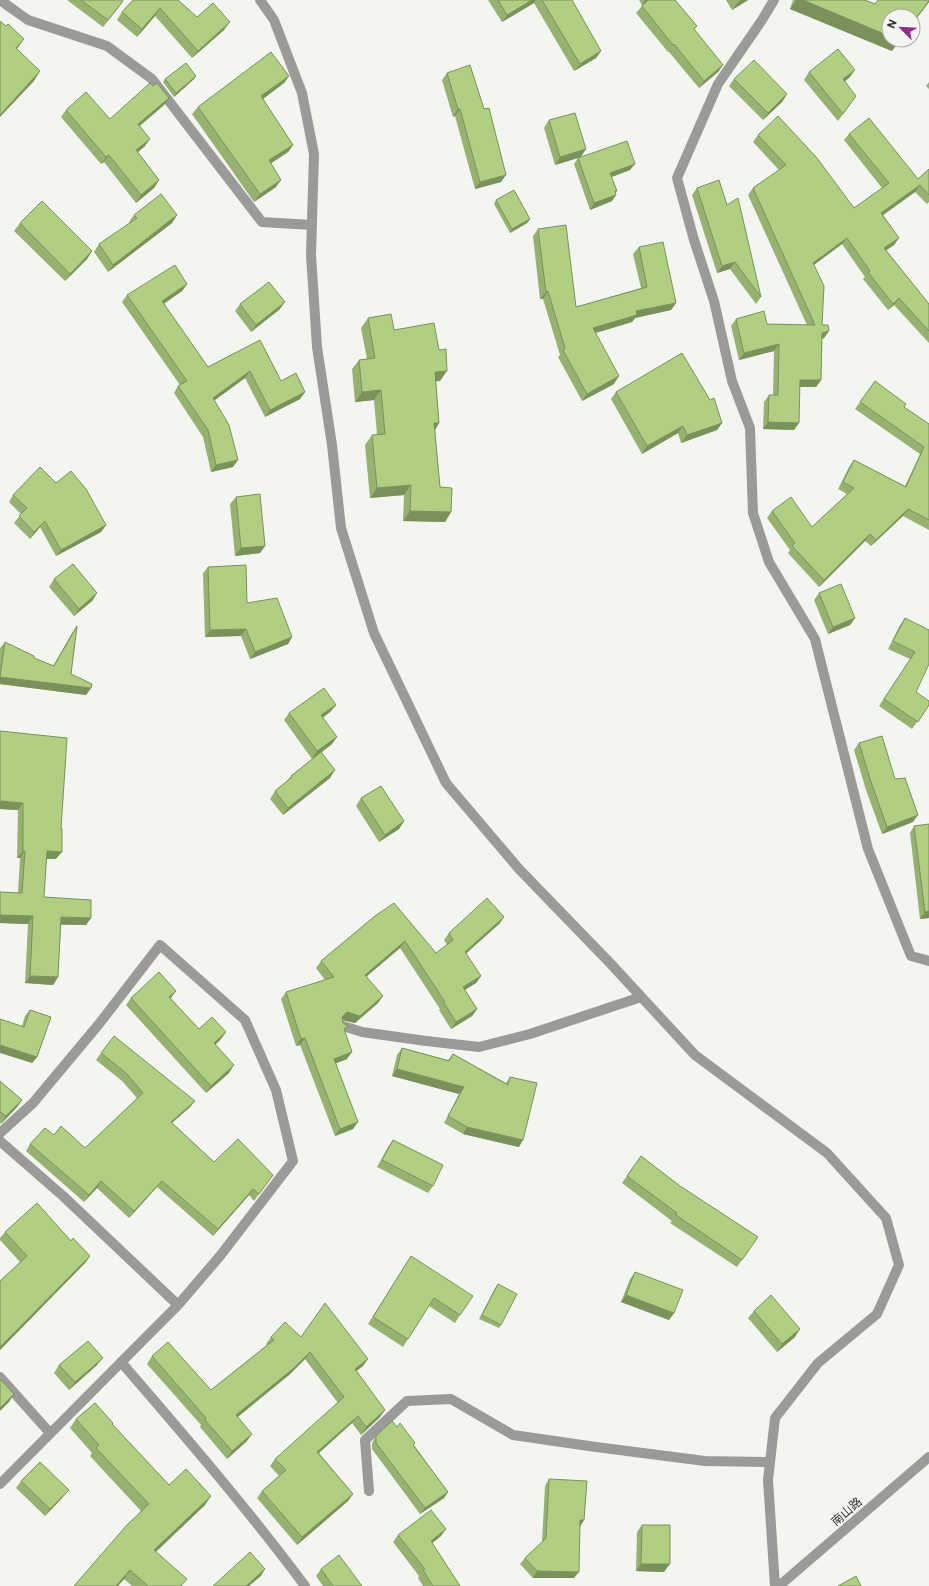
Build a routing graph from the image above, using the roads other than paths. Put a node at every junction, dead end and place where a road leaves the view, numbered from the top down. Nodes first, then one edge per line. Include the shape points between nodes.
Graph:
1 (0, 0) edge
2 (260, 0) edge
3 (774, 0) edge
4 (312, 225) junction
5 (929, 961) edge
6 (641, 997) junction
7 (343, 1026) edge
8 (0, 1133) edge
9 (0, 1141) edge
10 (178, 1305) junction
11 (121, 1362) junction
12 (0, 1377) edge
13 (50, 1433) junction
14 (929, 1457) edge
15 (770, 1462) junction
16 (0, 1484) edge
17 (369, 1491) dead end
18 (305, 1586) edge
19 (775, 1586) edge
20 (779, 1586) edge

1 - 4 street via 28,20 107,46 152,79 262,222
2 - 4 street via 274,20 302,93 314,154
3 - 5 street via 718,84 677,178 714,301 732,381 750,428 753,513 764,548 769,562 815,639 868,850 911,956
4 - 6 street via 311,255 317,347 341,528 374,633 446,783 519,869
6 - 7 street via 530,1034 479,1047 362,1032
6 - 15 street via 695,1055 827,1153 886,1218 899,1265 876,1314 818,1363 775,1418
8 - 10 street via 33,1103 160,945 245,1020 276,1090 293,1161 220,1256
9 - 10 street via 63,1196
10 - 11 street
11 - 13 street
11 - 18 street via 223,1482
12 - 13 street
13 - 16 street
14 - 20 street, 南山路
15 - 17 street via 705,1461 513,1435 451,1399 407,1401 365,1440
15 - 19 street via 768,1480

